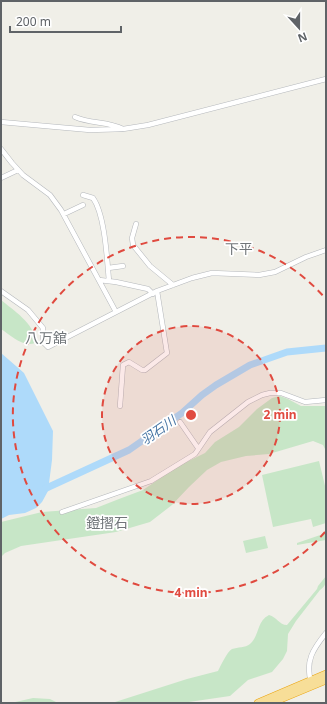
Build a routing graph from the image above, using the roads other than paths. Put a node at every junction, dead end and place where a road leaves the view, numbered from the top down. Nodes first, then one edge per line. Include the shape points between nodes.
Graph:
1 (326, 79) edge
2 (75, 117) dead end
3 (1, 122) edge
4 (123, 129) junction
5 (1, 149) edge
6 (18, 170) junction
7 (1, 178) edge
8 (83, 195) dead end
9 (83, 205) dead end
10 (64, 214) junction
11 (136, 224) dead end
12 (326, 250) edge
13 (123, 266) dead end
14 (108, 268) junction
15 (99, 280) junction
16 (109, 281) junction
17 (173, 285) junction
18 (1, 291) edge
19 (155, 292) junction
20 (116, 312) junction
21 (326, 400) edge
22 (120, 406) dead end
23 (180, 422) dead end
24 (198, 448) junction
25 (62, 512) dead end
26 (326, 633) edge
27 (326, 674) edge
28 (326, 680) edge
29 (311, 683) junction
30 (258, 703) edge
31 (271, 703) edge

1 - 4 street via 148,125
2 - 4 street
3 - 4 street via 104,130
5 - 6 street
6 - 7 street
6 - 10 street via 50,195
8 - 14 street via 93,198 96,202 103,225
9 - 10 street
10 - 15 street
11 - 17 street via 133,245 150,266
12 - 17 street via 275,272 259,275 212,273
13 - 14 street
14 - 16 street
15 - 16 street
15 - 20 street
16 - 19 street
17 - 19 street
18 - 20 street via 28,310 43,328 43,342 47,347
19 - 20 street
19 - 22 street via 167,353 145,370 129,362 123,365
21 - 24 street via 305,402 281,393 265,394 248,402 216,427
23 - 24 street
24 - 25 street via 194,454 151,481
26 - 29 street via 312,652 309,668
27 - 29 highway
28 - 29 highway
29 - 30 highway
29 - 31 highway

